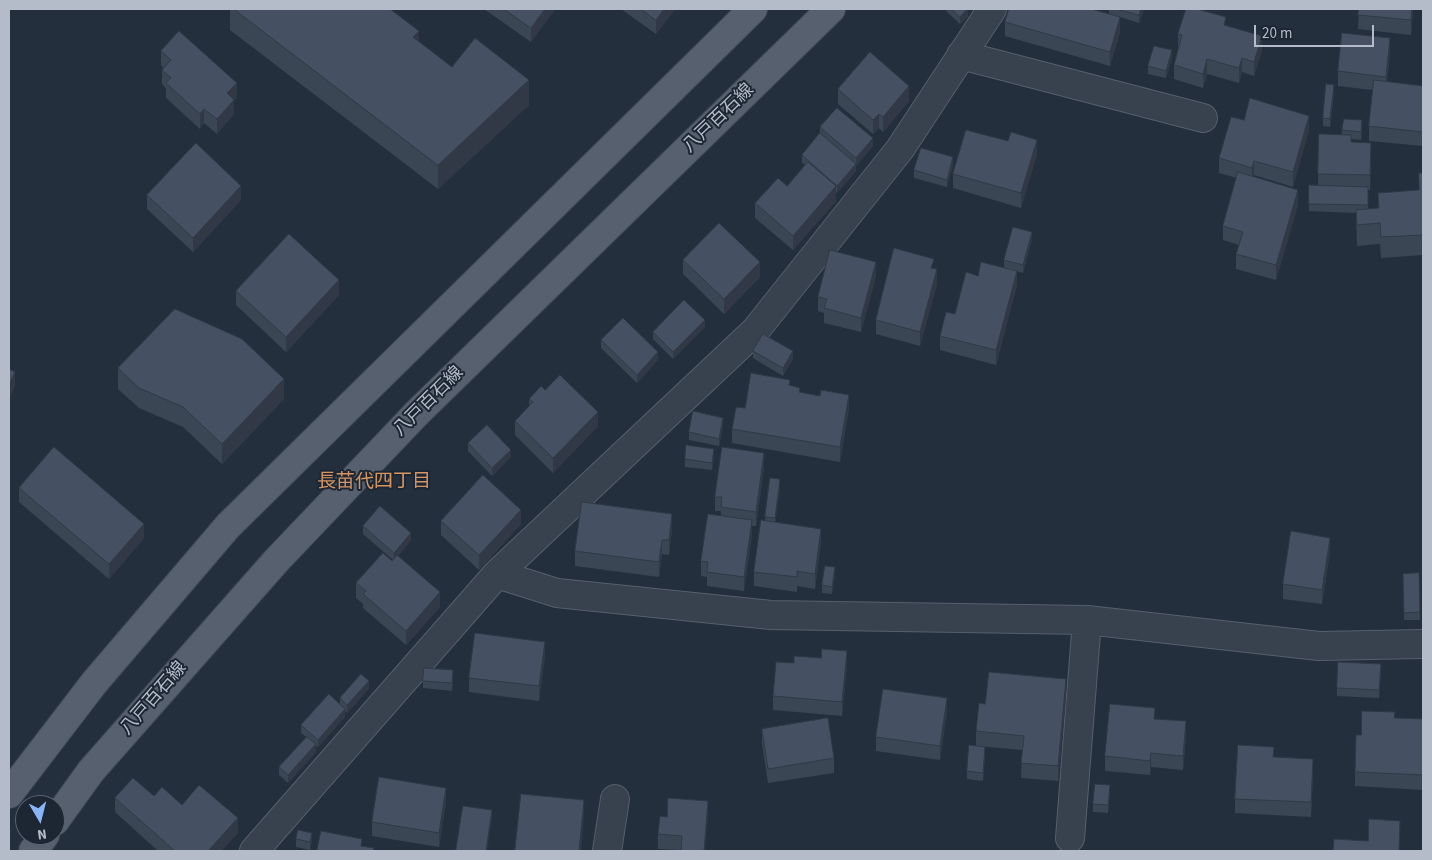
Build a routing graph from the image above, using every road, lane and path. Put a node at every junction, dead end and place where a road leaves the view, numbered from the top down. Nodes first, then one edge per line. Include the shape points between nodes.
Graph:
1 (753, 9) edge
2 (831, 9) edge
3 (992, 9) edge
4 (962, 55) junction
5 (1203, 118) dead end
6 (498, 574) junction
7 (1087, 620) junction
8 (1423, 644) edge
9 (9, 794) edge
10 (614, 800) dead end
11 (65, 807) edge
12 (1070, 838) dead end
13 (254, 851) edge
14 (607, 851) edge

1 - 9 main road via 228,526 94,683
2 - 11 main road, 八戸百石線 via 363,469 276,561 91,771
3 - 4 street
4 - 5 street
4 - 6 street via 900,149 755,331
6 - 7 street via 557,593 771,615
6 - 13 street
7 - 8 street via 1319,646
7 - 12 street
10 - 14 street

